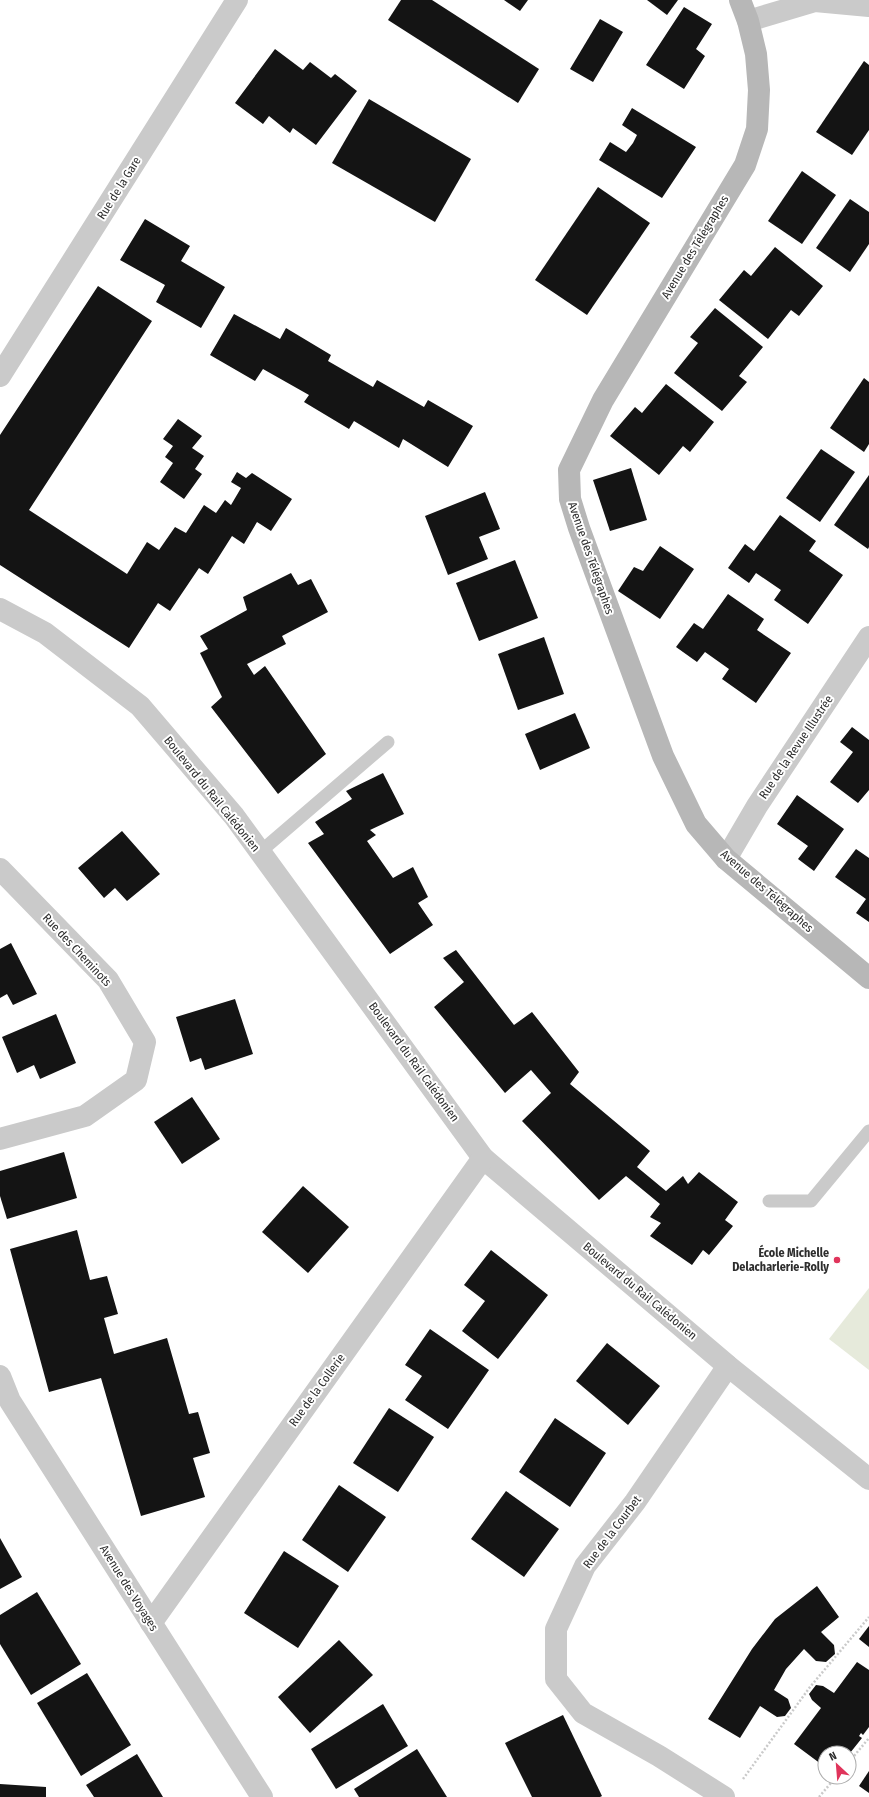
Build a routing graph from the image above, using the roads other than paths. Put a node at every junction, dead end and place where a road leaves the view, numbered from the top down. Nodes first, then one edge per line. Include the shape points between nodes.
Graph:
1 (237, 0) edge
2 (740, 0) edge
3 (869, 6) edge
4 (748, 21) junction
5 (0, 376) edge
6 (0, 609) edge
7 (869, 637) edge
8 (388, 742) dead end
9 (260, 852) junction
10 (726, 859) junction
11 (0, 869) edge
12 (869, 978) edge
13 (869, 1130) edge
14 (0, 1139) edge
15 (483, 1158) junction
16 (769, 1201) dead end
17 (728, 1366) junction
18 (0, 1376) edge
19 (869, 1479) edge
20 (151, 1623) junction
21 (731, 1791) edge
22 (262, 1797) edge

1 - 5 street, Rue de la Gare
2 - 4 street, Avenue des Télégraphes
3 - 4 street via 814,1
4 - 10 street, Avenue des Télégraphes via 756,54 760,90 757,129 745,165 603,400 569,470 570,500 579,528 663,756 696,824
6 - 9 street, Boulevard du Rail Calédonien via 45,633 140,706 234,816
7 - 10 street, Rue de la Revue Illustrée via 756,806
8 - 9 lane
9 - 15 street, Boulevard du Rail Calédonien
10 - 12 street, Avenue des Télégraphes
11 - 14 street, Rue des Cheminots via 108,980 145,1042 136,1080 85,1116
13 - 16 lane via 811,1200
15 - 17 street, Boulevard du Rail Calédonien
15 - 20 street, Rue de la Collerie
17 - 19 street, Boulevard du Rail Calédonien
17 - 21 street, Rue de la Courbet via 635,1502 585,1566 556,1629 556,1680 583,1713 659,1756
18 - 20 street, Avenue des Voyages via 10,1401
20 - 22 street, Avenue des Voyages

